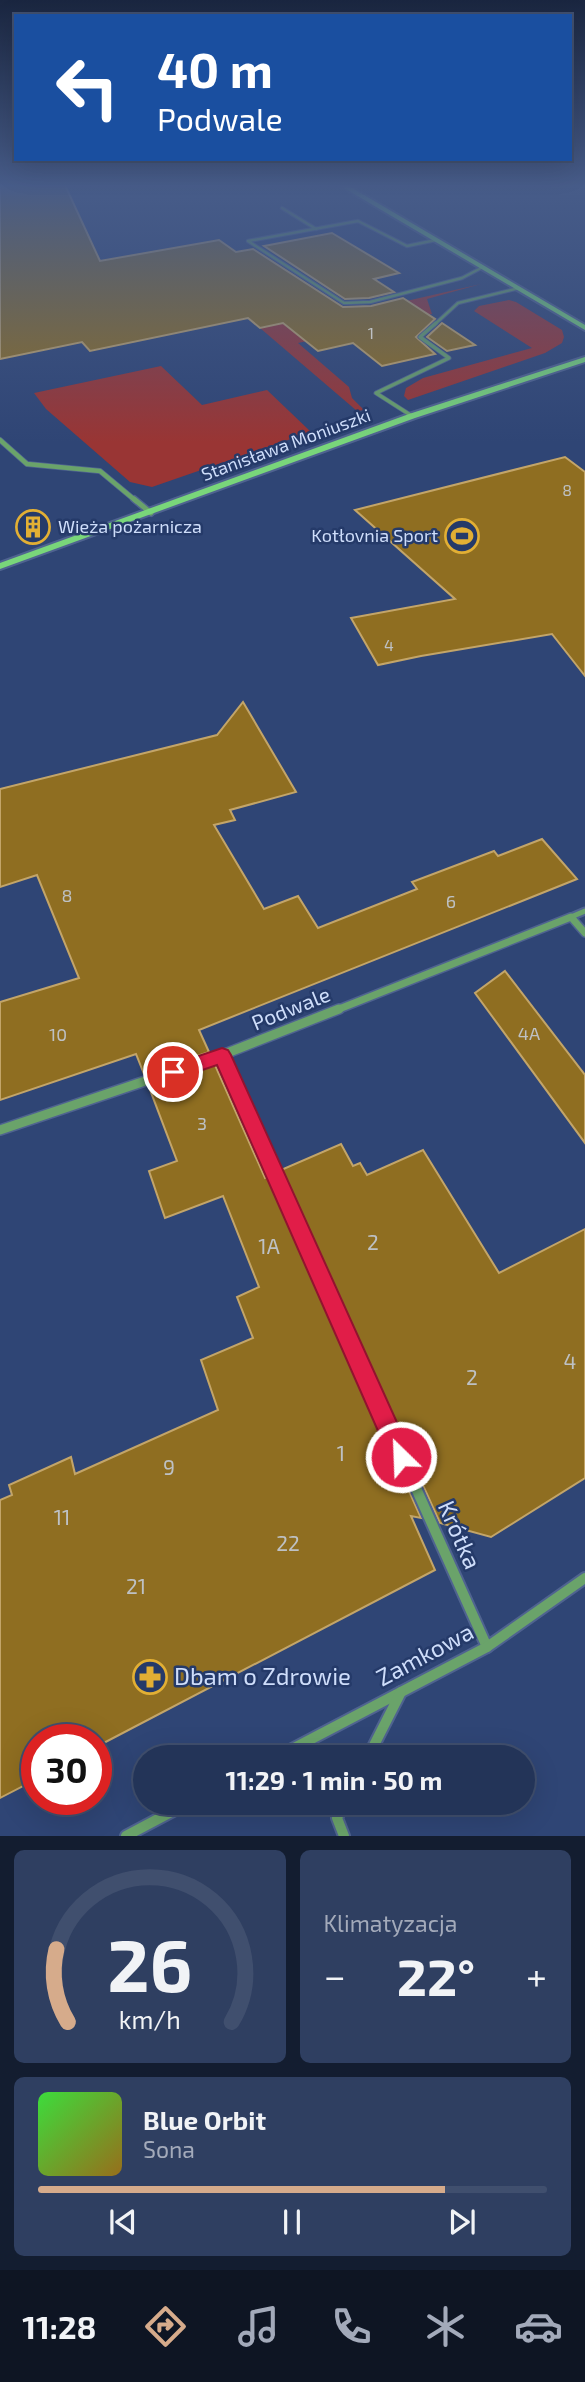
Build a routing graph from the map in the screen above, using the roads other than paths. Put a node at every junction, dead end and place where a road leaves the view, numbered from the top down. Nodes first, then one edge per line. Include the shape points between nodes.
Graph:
1 (294, 271) edge
2 (476, 271) edge
3 (489, 271) edge
4 (519, 288) junction
5 (585, 328) edge
6 (585, 359) edge
7 (412, 416) junction
8 (0, 440) edge
9 (151, 513) junction
10 (0, 566) edge
11 (585, 911) edge
12 (571, 916) junction
13 (585, 933) edge
14 (222, 1055) junction
15 (0, 1130) edge
16 (585, 1578) edge
17 (486, 1647) junction
18 (402, 1691) junction
19 (300, 1745) edge
20 (374, 1745) edge
21 (166, 1815) edge
22 (338, 1815) edge
23 (126, 1836) edge
24 (344, 1836) edge

1 - 2 lane via 344,303 383,298
3 - 4 street
4 - 5 street
4 - 7 lane via 458,303 420,337 449,358 376,393
6 - 7 street, Stanisława Moniuszki
7 - 9 street, Stanisława Moniuszki
8 - 9 street via 27,464 100,471
9 - 10 street, Stanisława Moniuszki
11 - 12 lane
12 - 13 street
12 - 14 street, Podwale
14 - 15 street, Podwale
14 - 17 street, Krótka
16 - 17 street, Zamkowa
17 - 18 street, Zamkowa
18 - 19 street, Zamkowa
18 - 20 street
21 - 23 street
22 - 24 street

